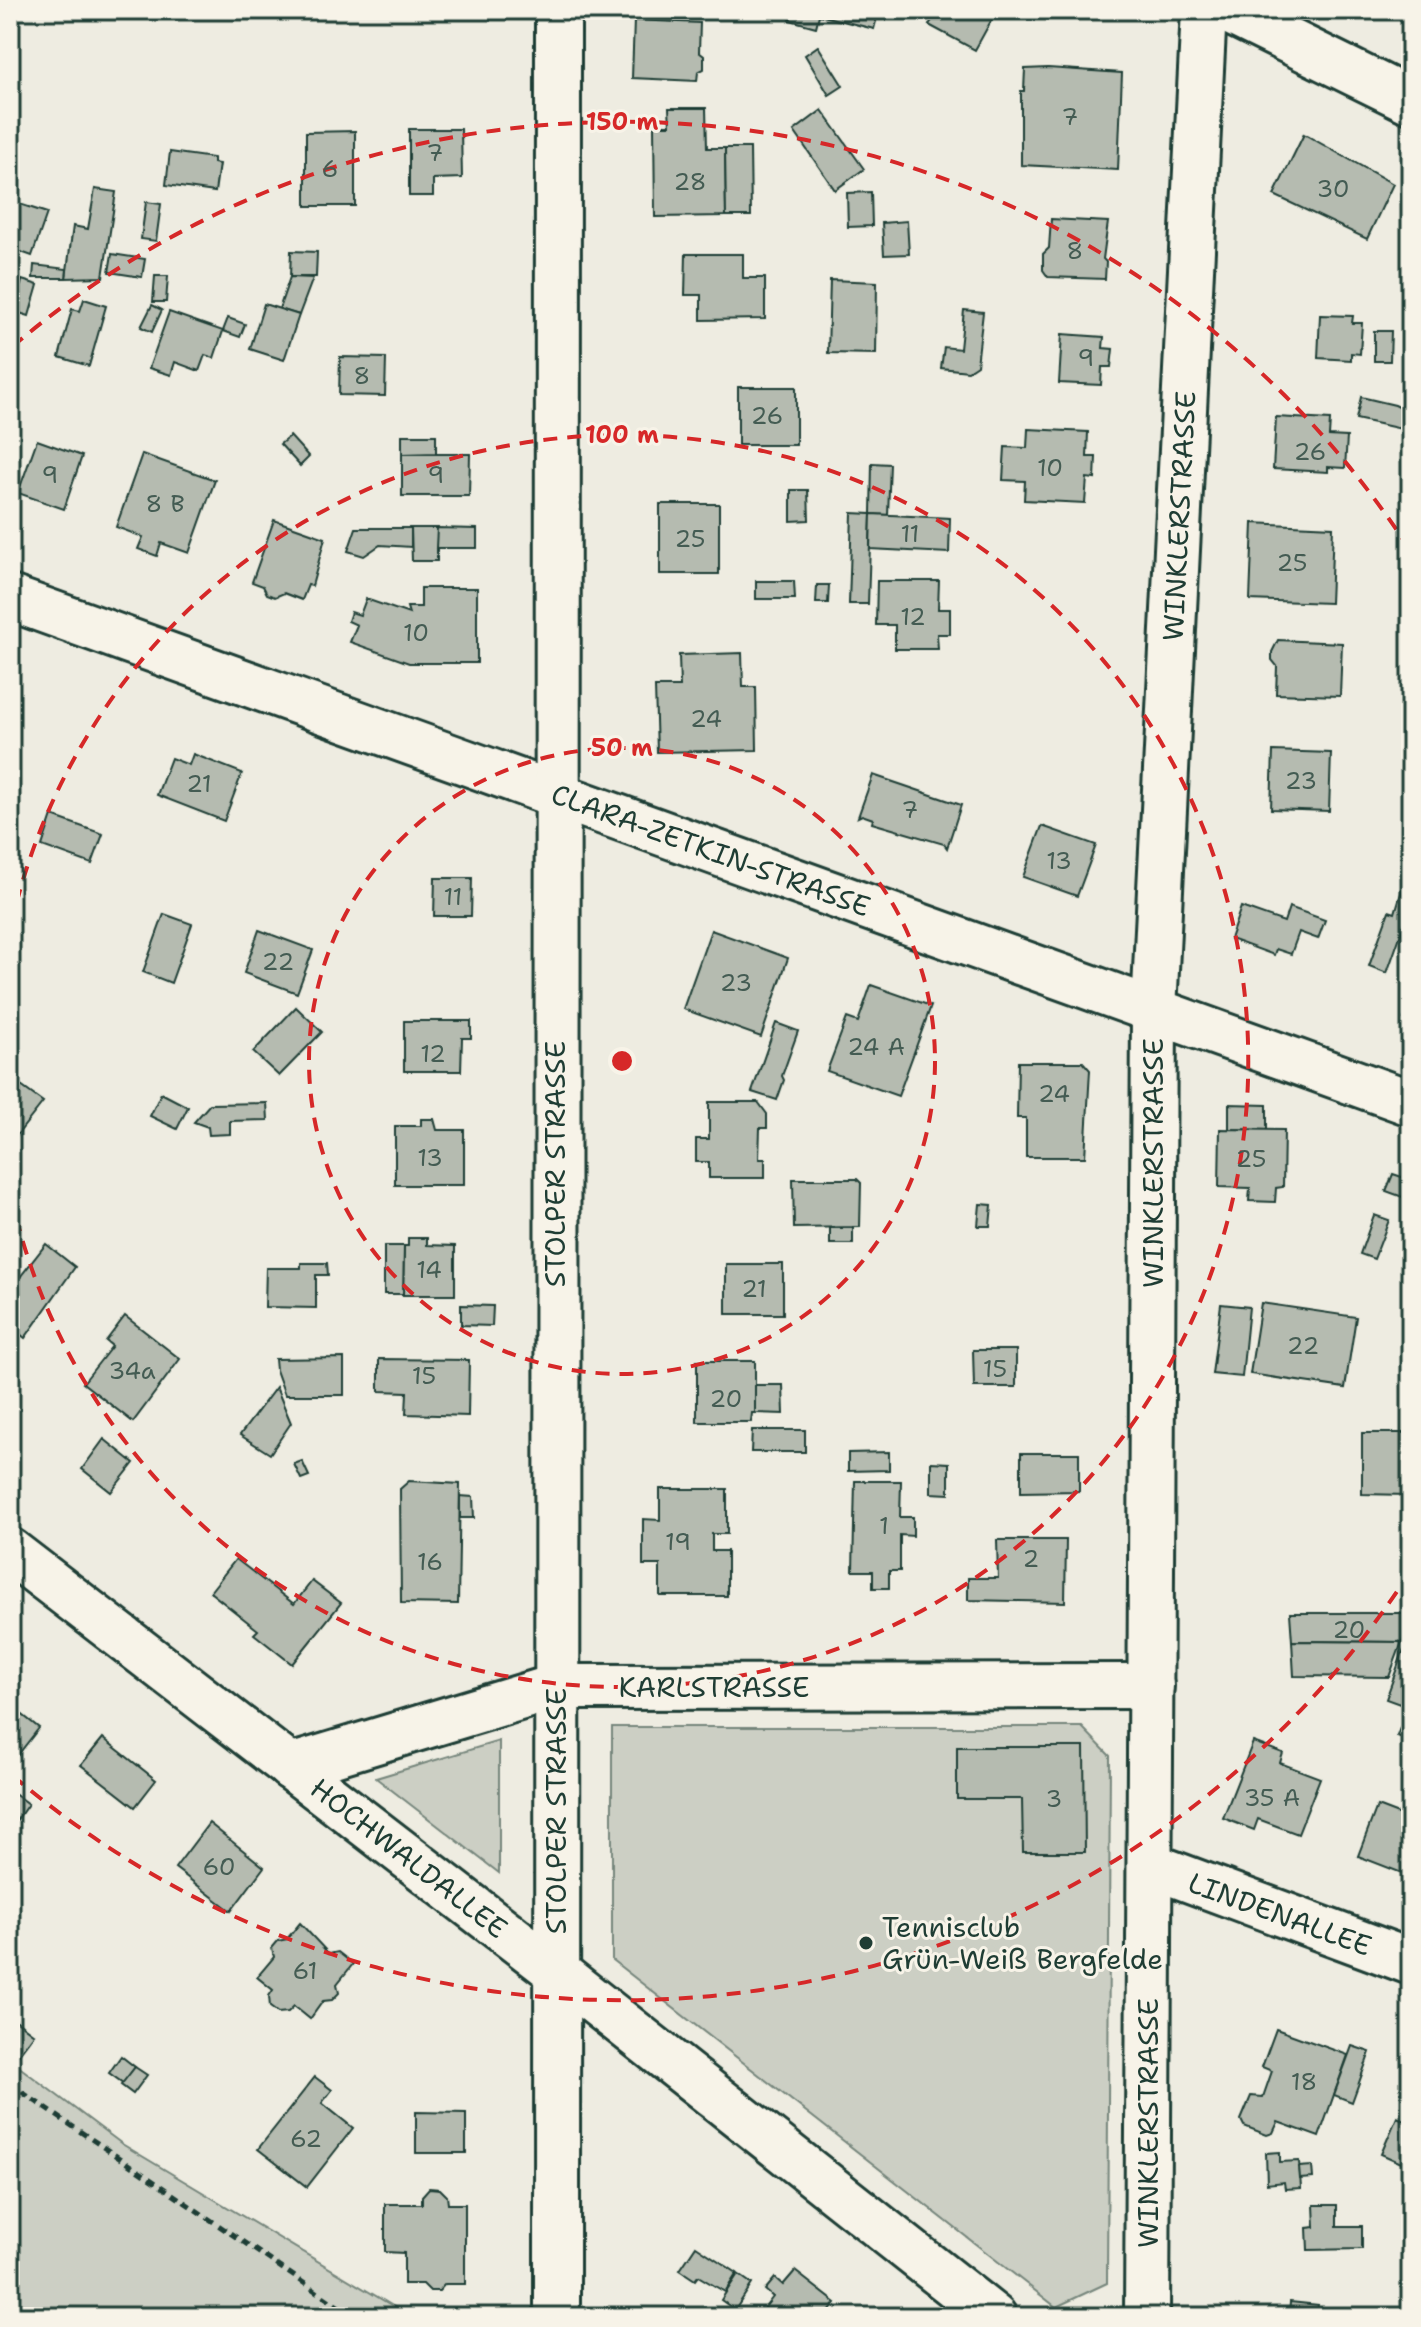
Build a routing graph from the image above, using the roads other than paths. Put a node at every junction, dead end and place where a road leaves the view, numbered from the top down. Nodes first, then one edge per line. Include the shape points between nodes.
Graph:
1 (558, 10) edge
2 (1204, 10) edge
3 (1226, 10) edge
4 (1411, 101) edge
5 (10, 598) edge
6 (556, 794) junction
7 (1154, 1010) junction
8 (1411, 1103) edge
9 (10, 1551) edge
10 (1151, 1686) junction
11 (555, 1687) junction
12 (290, 1767) junction
13 (1150, 1865) junction
14 (1411, 1962) edge
15 (557, 1972) junction
16 (557, 2317) edge
17 (994, 2317) edge
18 (1147, 2317) edge

1 - 6 street, STOLPER STRASSE
2 - 7 street, WINKLERSTRASSE
3 - 4 street
5 - 6 street, CLARA-ZETKIN-STRASSE
6 - 7 street, CLARA-ZETKIN-STRASSE
6 - 11 street, STOLPER STRASSE
7 - 8 street, CLARA-ZETKIN-STRASSE
7 - 10 street, WINKLERSTRASSE
9 - 12 street, HOCHWALDALLEE
10 - 11 street, KARLSTRASSE
10 - 13 street, WINKLERSTRASSE
11 - 12 street, KARLSTRASSE
11 - 15 street, STOLPER STRASSE
12 - 15 street, HOCHWALDALLEE
13 - 14 street, LINDENALLEE
13 - 18 street, WINKLERSTRASSE
15 - 16 street, STOLPER STRASSE
15 - 17 street, HOCHWALDALLEE

